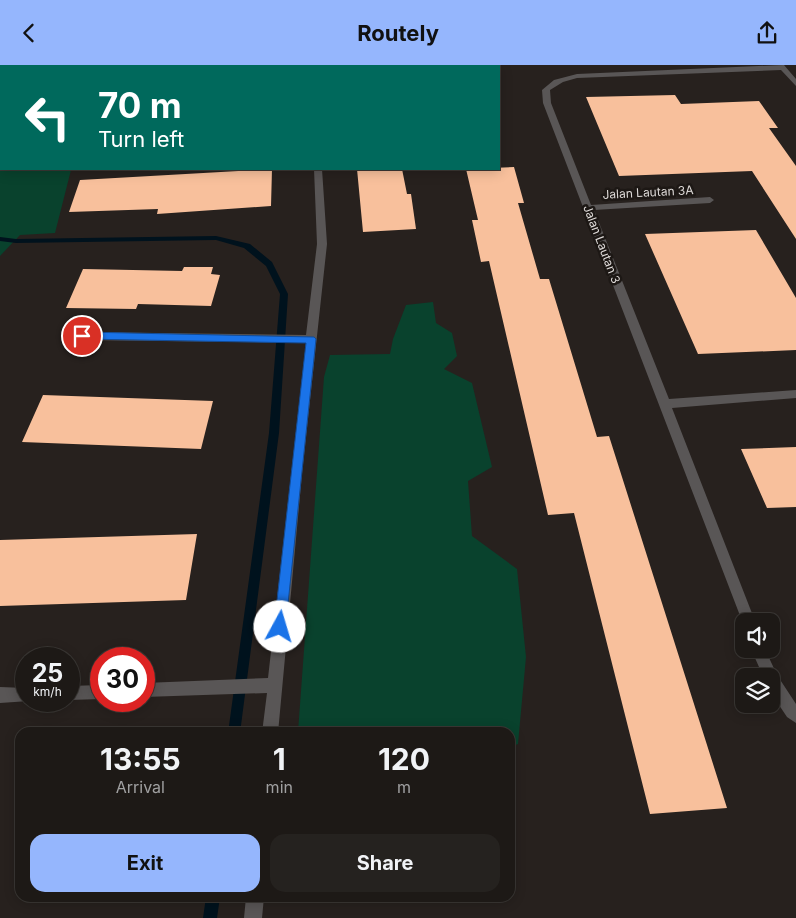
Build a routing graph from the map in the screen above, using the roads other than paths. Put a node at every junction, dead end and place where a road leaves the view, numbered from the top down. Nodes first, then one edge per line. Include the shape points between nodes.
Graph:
1 (781, 66) edge
2 (796, 85) edge
3 (318, 170) edge
4 (710, 201) dead end
5 (588, 208) junction
6 (82, 336) dead end
7 (311, 339) junction
8 (796, 395) edge
9 (665, 404) junction
10 (745, 613) edge
11 (275, 685) junction
12 (155, 690) edge
13 (780, 693) edge
14 (0, 695) edge
15 (15, 695) edge
16 (796, 715) edge
17 (271, 727) edge
18 (254, 902) edge
19 (253, 918) edge

1 - 2 street
1 - 5 street, Jalan Lautan 3 via 578,76 552,83 546,90 547,103
3 - 7 street via 322,244
4 - 5 street, Jalan Lautan 3A
5 - 9 street, Jalan Lautan 3
6 - 7 street
7 - 11 street
8 - 9 street
9 - 10 street, Jalan Lautan 3
11 - 12 street
11 - 17 street
13 - 16 street
14 - 15 street
18 - 19 street

